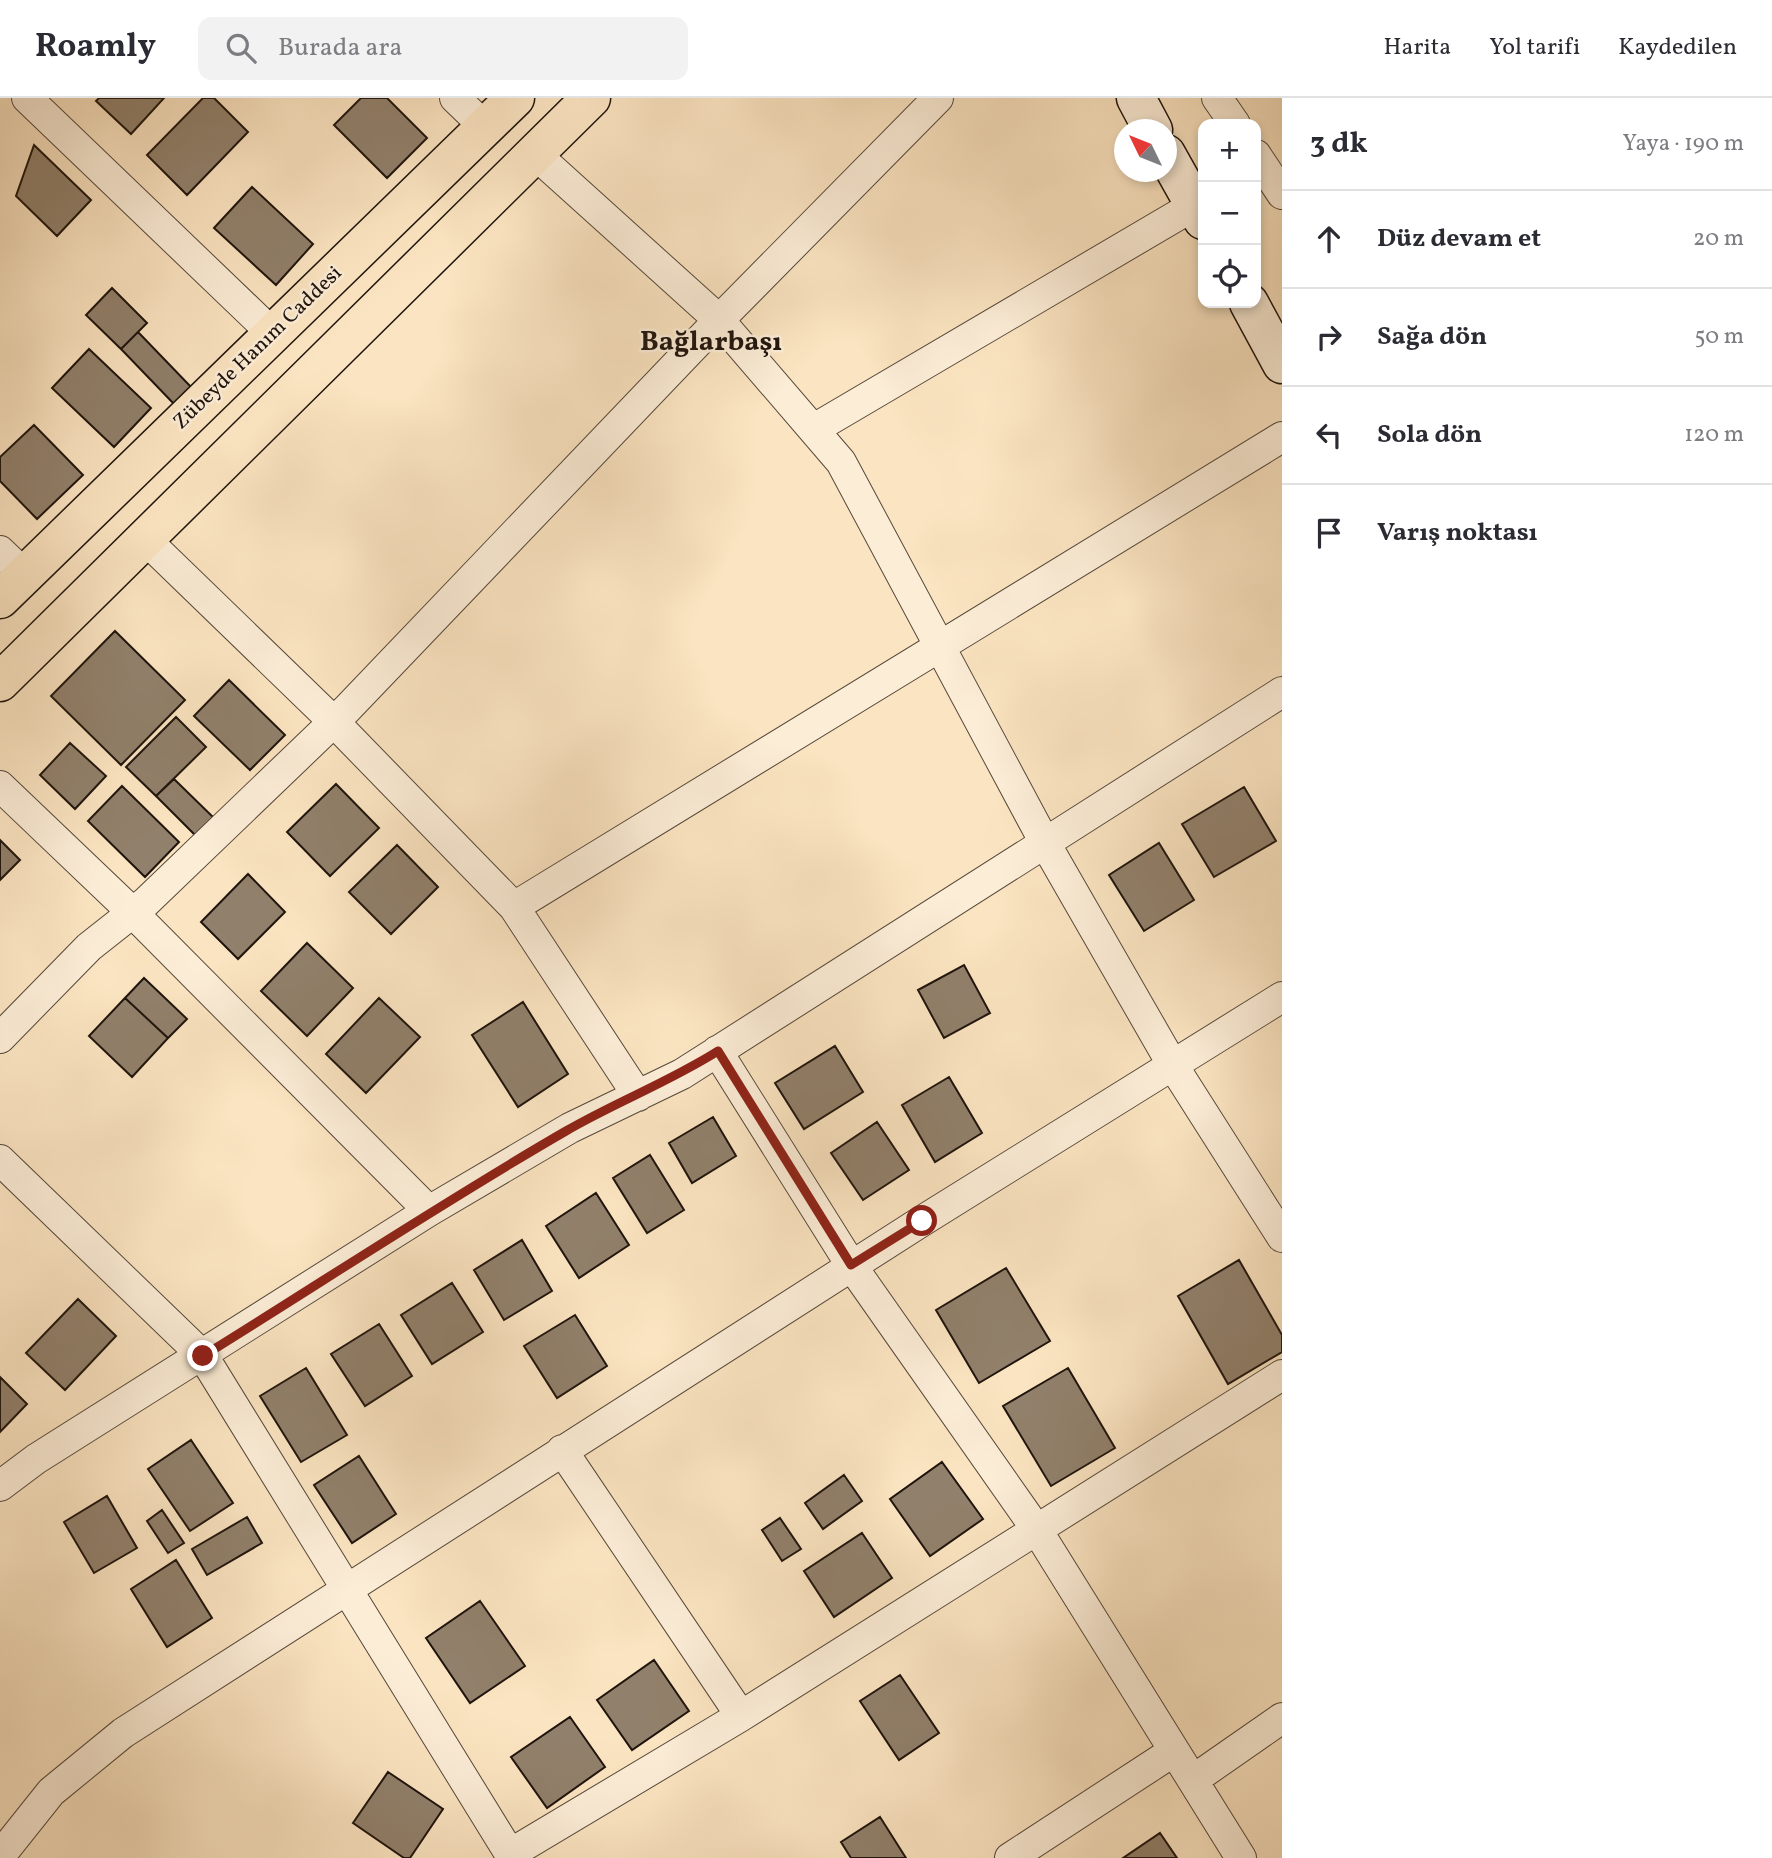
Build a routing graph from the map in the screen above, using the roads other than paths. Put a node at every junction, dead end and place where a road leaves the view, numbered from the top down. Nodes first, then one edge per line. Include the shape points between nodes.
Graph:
1 (27, 98) edge
2 (455, 98) edge
3 (515, 98) edge
4 (591, 98) edge
5 (938, 98) edge
6 (1136, 98) edge
7 (1217, 98) edge
8 (1147, 119) edge
9 (1232, 119) edge
10 (485, 127) junction
11 (534, 153) junction
12 (1261, 162) edge
13 (1177, 172) edge
14 (1282, 194) edge
15 (1198, 211) edge
16 (1198, 214) edge
17 (1252, 308) edge
18 (719, 320) junction
19 (272, 334) junction
20 (1282, 363) edge
21 (814, 429) junction
22 (1282, 437) edge
23 (145, 539) junction
24 (8, 575) edge
25 (940, 646) junction
26 (0, 682) edge
27 (1282, 692) edge
28 (334, 722) junction
29 (0, 786) edge
30 (1045, 843) junction
31 (514, 907) junction
32 (132, 912) junction
33 (1282, 996) edge
34 (0, 1038) edge
35 (718, 1051) junction
36 (1172, 1064) junction
37 (638, 1096) junction
38 (0, 1160) edge
39 (429, 1212) junction
40 (1282, 1237) edge
41 (851, 1265) junction
42 (203, 1356) junction
43 (1282, 1375) edge
44 (562, 1450) junction
45 (0, 1486) edge
46 (1037, 1530) junction
47 (346, 1588) junction
48 (741, 1716) junction
49 (1282, 1718) edge
50 (1174, 1751) junction
51 (1193, 1780) junction
52 (0, 1856) edge
53 (1010, 1858) edge
54 (1241, 1858) edge

1 - 19 street
2 - 10 street
3 - 10 main road, Zübeyde Hanım Caddesi
4 - 11 main road
5 - 18 street
6 - 8 street
7 - 9 street
10 - 19 main road, Zübeyde Hanım Caddesi
11 - 18 street
11 - 23 main road
12 - 14 street
13 - 15 street
16 - 21 street
17 - 20 street
18 - 21 street
18 - 28 street
19 - 24 main road, Zübeyde Hanım Caddesi
21 - 25 street via 841,462
22 - 25 street
23 - 26 main road
23 - 28 street
25 - 30 street
25 - 31 street
27 - 30 street
28 - 31 street
28 - 32 street
29 - 32 street
30 - 35 street
30 - 36 street
31 - 37 street
32 - 34 street via 89,947
32 - 39 street
33 - 36 street
35 - 37 street
35 - 41 street
36 - 40 street
36 - 41 street
37 - 39 street via 570,1128
38 - 42 street
39 - 42 street
41 - 44 street
41 - 46 street
42 - 45 street
42 - 47 street
43 - 46 street
44 - 47 street
44 - 48 street
46 - 48 street
46 - 50 street
47 - 48 street via 510,1854
47 - 52 street via 123,1733 51,1792
49 - 51 street
50 - 51 street
50 - 53 street
51 - 54 street

